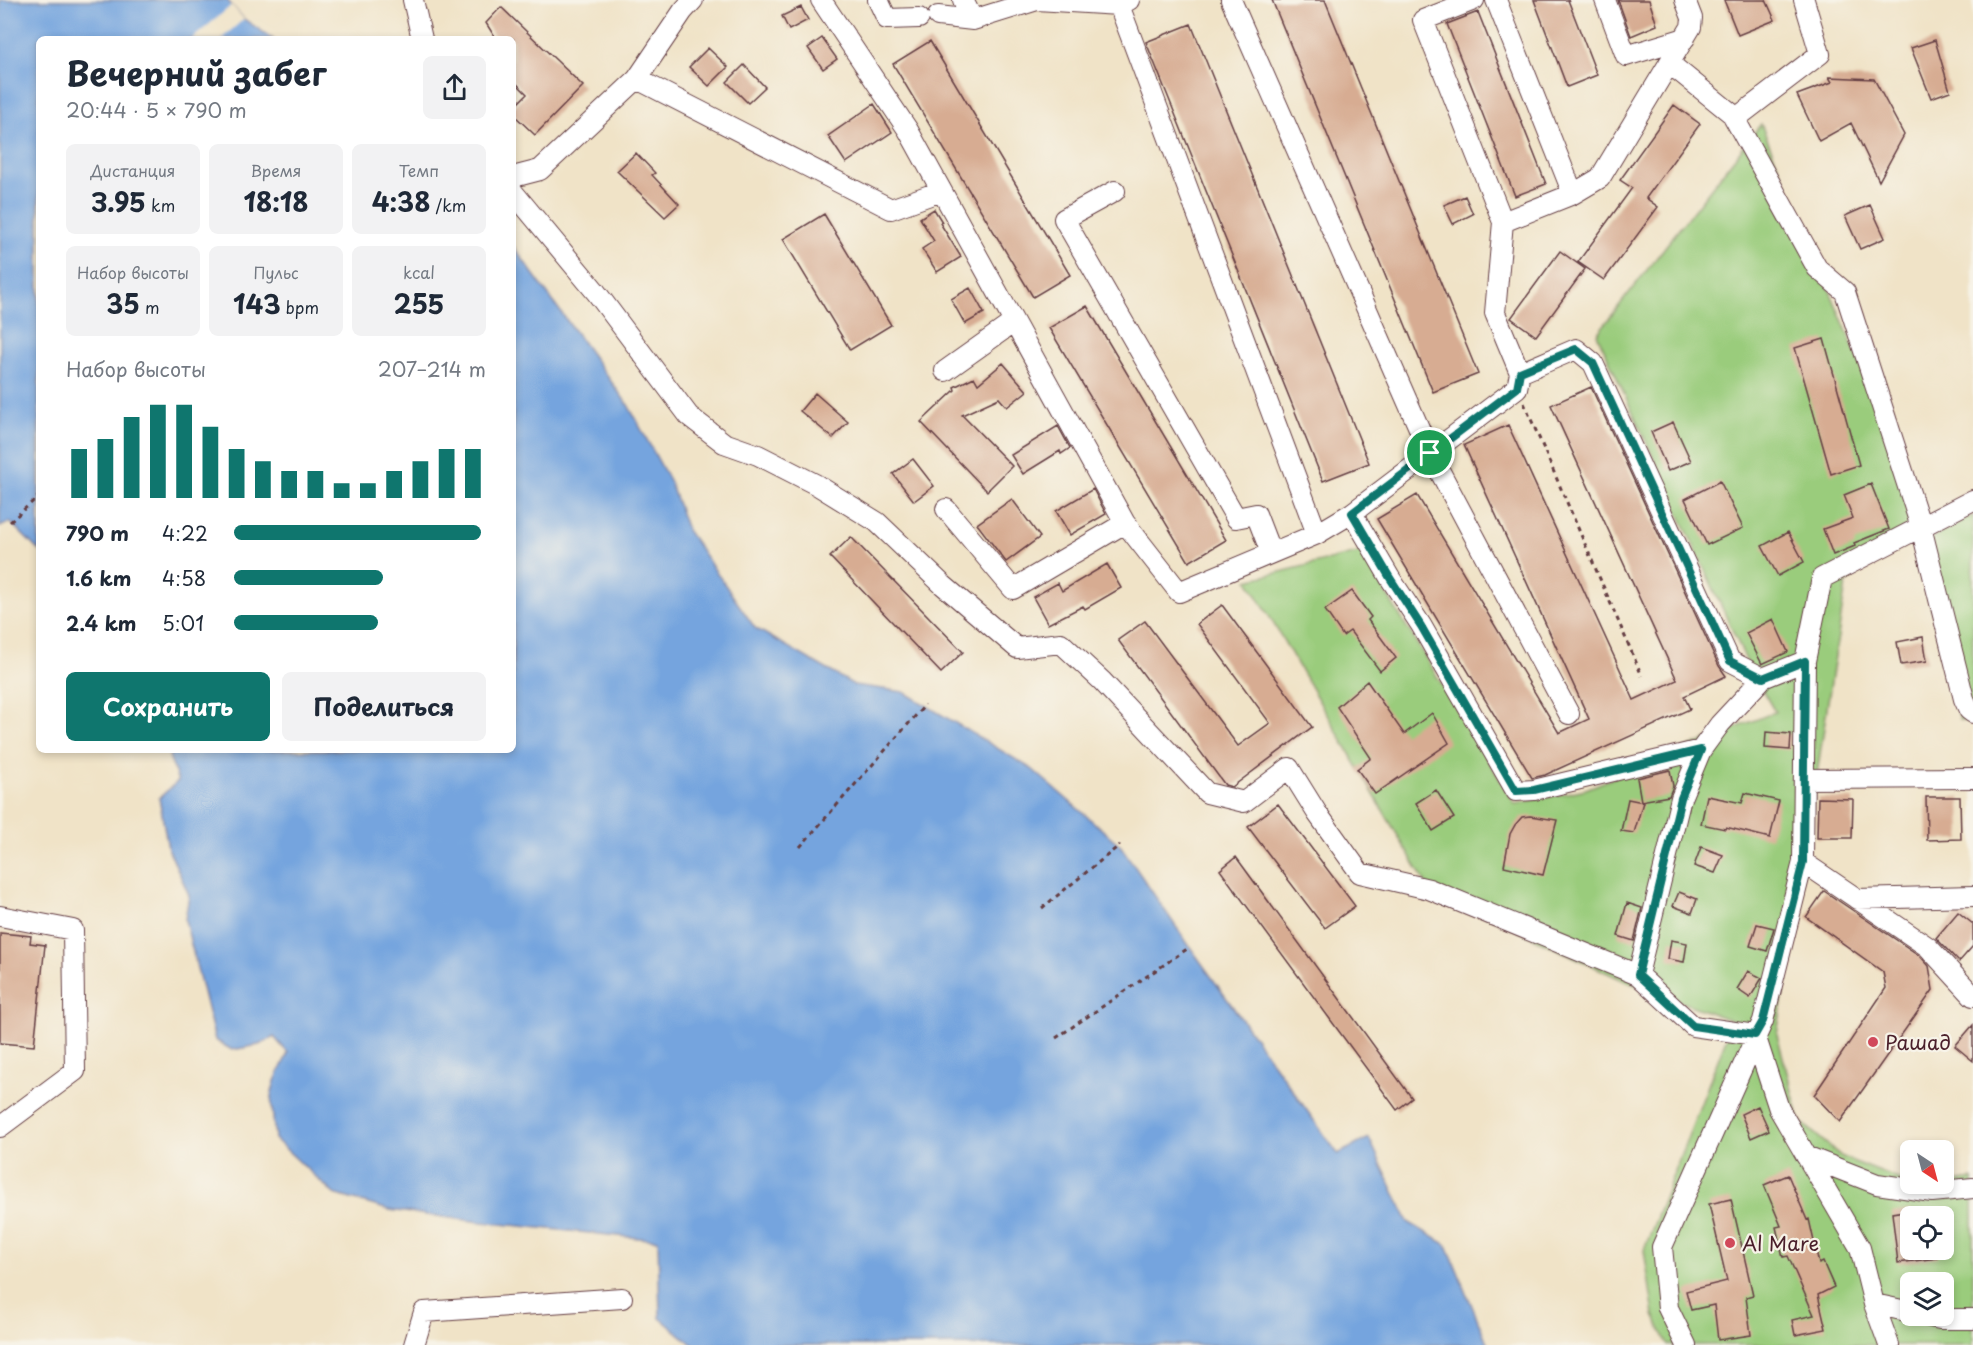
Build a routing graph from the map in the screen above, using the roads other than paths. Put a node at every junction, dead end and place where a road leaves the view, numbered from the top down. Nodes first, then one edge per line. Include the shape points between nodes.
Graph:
1 (413, 0) edge
2 (693, 0) edge
3 (821, 0) edge
4 (878, 0) edge
5 (963, 0) edge
6 (1037, 0) edge
7 (1231, 0) edge
8 (1474, 0) edge
9 (1496, 0) edge
10 (1605, 0) edge
11 (1685, 0) edge
12 (1804, 0) edge
13 (1124, 3) edge
14 (973, 20) junction
15 (421, 36) edge
16 (1685, 38) junction
17 (1669, 63) junction
18 (637, 79) junction
19 (1735, 119) junction
20 (516, 176) edge
21 (941, 191) junction
22 (1115, 191) dead end
23 (1573, 194) junction
24 (516, 196) edge
25 (1503, 222) junction
26 (1014, 322) junction
27 (945, 371) dead end
28 (1519, 380) junction
29 (1430, 453) junction
30 (1973, 500) edge
31 (946, 509) dead end
32 (1352, 513) junction
33 (1125, 523) junction
34 (1921, 527) junction
35 (1317, 534) junction
36 (1271, 553) junction
37 (1805, 661) junction
38 (1763, 678) junction
39 (1973, 713) edge
40 (1569, 714) dead end
41 (1701, 750) junction
42 (1973, 778) edge
43 (1804, 779) junction
44 (1803, 862) junction
45 (1973, 896) edge
46 (1857, 899) junction
47 (0, 916) edge
48 (1638, 975) junction
49 (1973, 996) edge
50 (1755, 1035) junction
51 (0, 1127) edge
52 (1806, 1156) junction
53 (1973, 1188) edge
54 (622, 1298) dead end
55 (1874, 1304) junction
56 (1900, 1310) edge
57 (1954, 1319) edge
58 (1973, 1319) edge
59 (414, 1345) edge
60 (1686, 1345) edge
61 (1889, 1345) edge

1 - 15 street
2 - 18 street
3 - 21 street via 908,130
4 - 14 street via 887,19
5 - 14 street
6 - 13 street
6 - 14 street
7 - 29 street
8 - 25 street via 1423,20
9 - 23 street
10 - 16 street via 1626,56
11 - 16 street via 1692,18
12 - 19 street via 1820,54
13 - 35 street
16 - 17 street
17 - 19 street
17 - 23 street via 1600,178
18 - 20 street via 540,170
18 - 21 street via 891,209
19 - 34 street via 1817,268 1845,292
21 - 26 street
22 - 36 street via 1064,219 1236,518 1256,514
23 - 25 street
24 - 48 street via 596,292 689,416 724,442 817,485 877,522 1017,648 1061,643 1207,793 1244,802 1289,768 1360,873 1430,889
25 - 28 street via 1495,313
26 - 27 street
26 - 33 street
28 - 29 street
28 - 38 street via 1576,349 1593,363 1730,661
29 - 32 street
29 - 40 street
30 - 34 street
31 - 33 street via 1013,589
32 - 35 street
32 - 41 street via 1516,791
33 - 36 street via 1179,592
34 - 37 street via 1822,578
34 - 39 street via 1964,699
35 - 36 street
37 - 38 street
37 - 43 street
38 - 41 street
41 - 48 street via 1681,798
42 - 43 street
43 - 44 street
44 - 46 street
44 - 50 street via 1763,1021
45 - 46 street
46 - 49 street via 1928,947
47 - 51 street via 73,930 75,1071
48 - 50 street via 1693,1026
50 - 52 street via 1779,1109
50 - 60 street via 1662,1247 1668,1308
52 - 53 street via 1877,1184 1932,1192
52 - 55 street via 1860,1248
54 - 59 street via 424,1312
55 - 56 street
55 - 61 street
57 - 58 street

